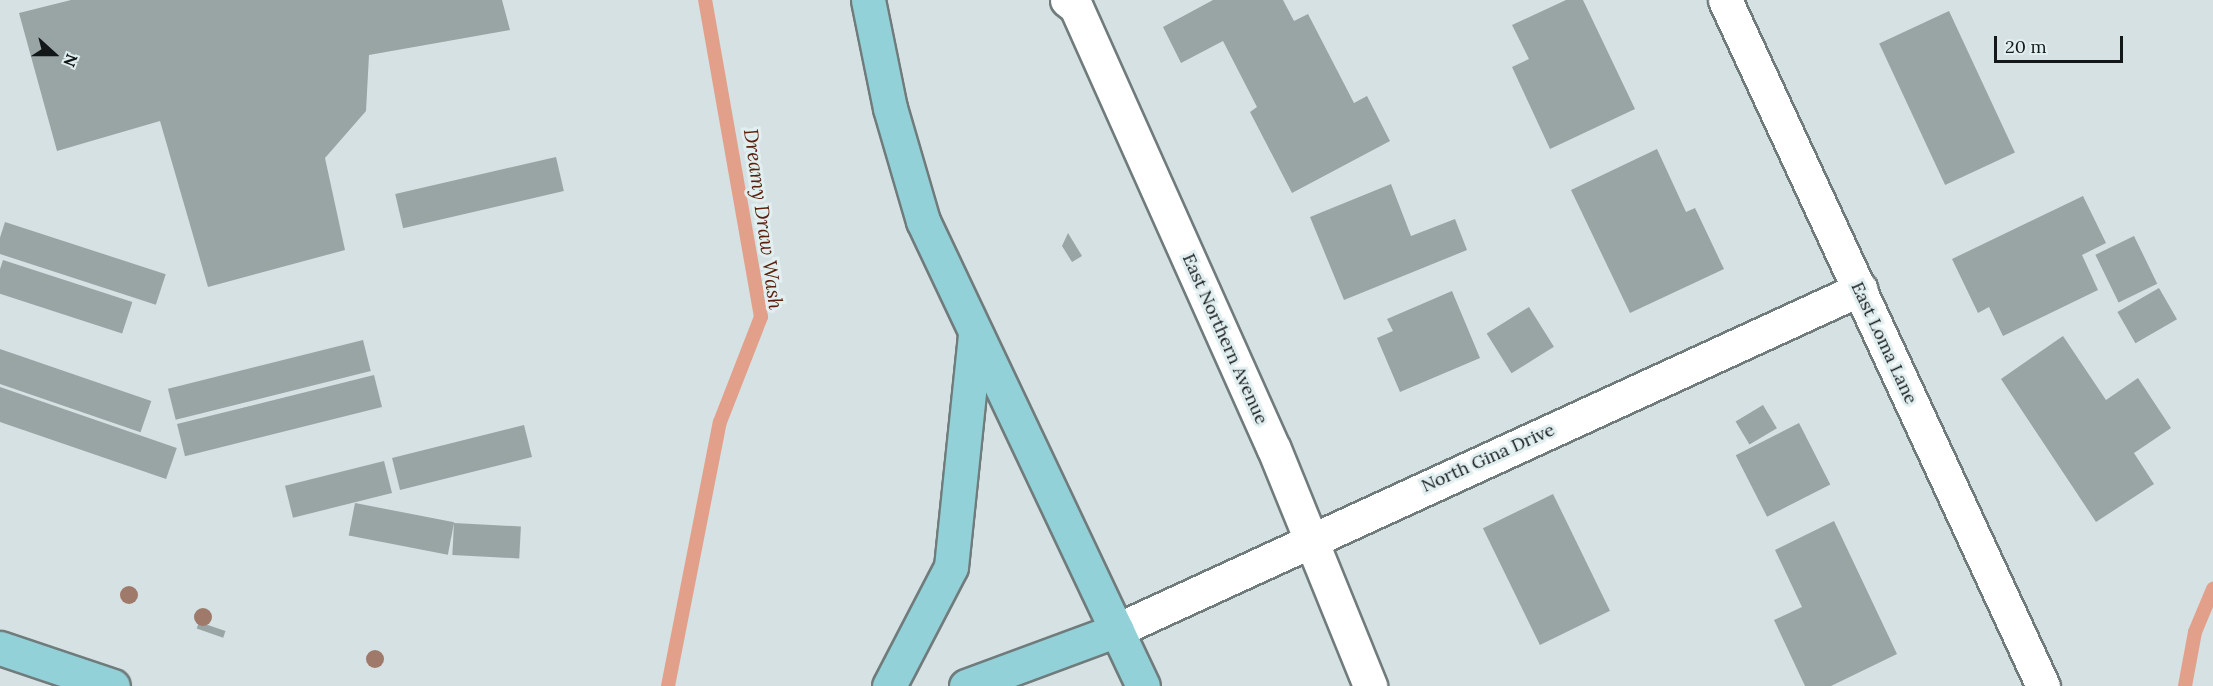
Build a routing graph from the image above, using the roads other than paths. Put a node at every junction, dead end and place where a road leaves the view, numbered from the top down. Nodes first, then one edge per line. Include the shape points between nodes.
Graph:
1 (868, 0) edge
2 (1067, 0) edge
3 (1725, 0) edge
4 (1860, 289) junction
5 (975, 334) junction
6 (1308, 539) junction
7 (1117, 630) junction
8 (0, 648) edge
9 (113, 686) edge
10 (889, 686) edge
11 (966, 686) edge
12 (1143, 686) edge
13 (1370, 686) edge
14 (2043, 686) edge

1 - 5 main road via 890,108 923,221
2 - 6 street, East Northern Avenue via 1076,7 1274,449
3 - 4 street, East Loma Lane
4 - 6 street, North Gina Drive
4 - 14 street, East Loma Lane
5 - 7 main road
5 - 10 main road via 951,567
6 - 7 street, North Gina Drive
6 - 13 street, East Northern Avenue
7 - 11 main road
7 - 12 main road
8 - 9 main road

